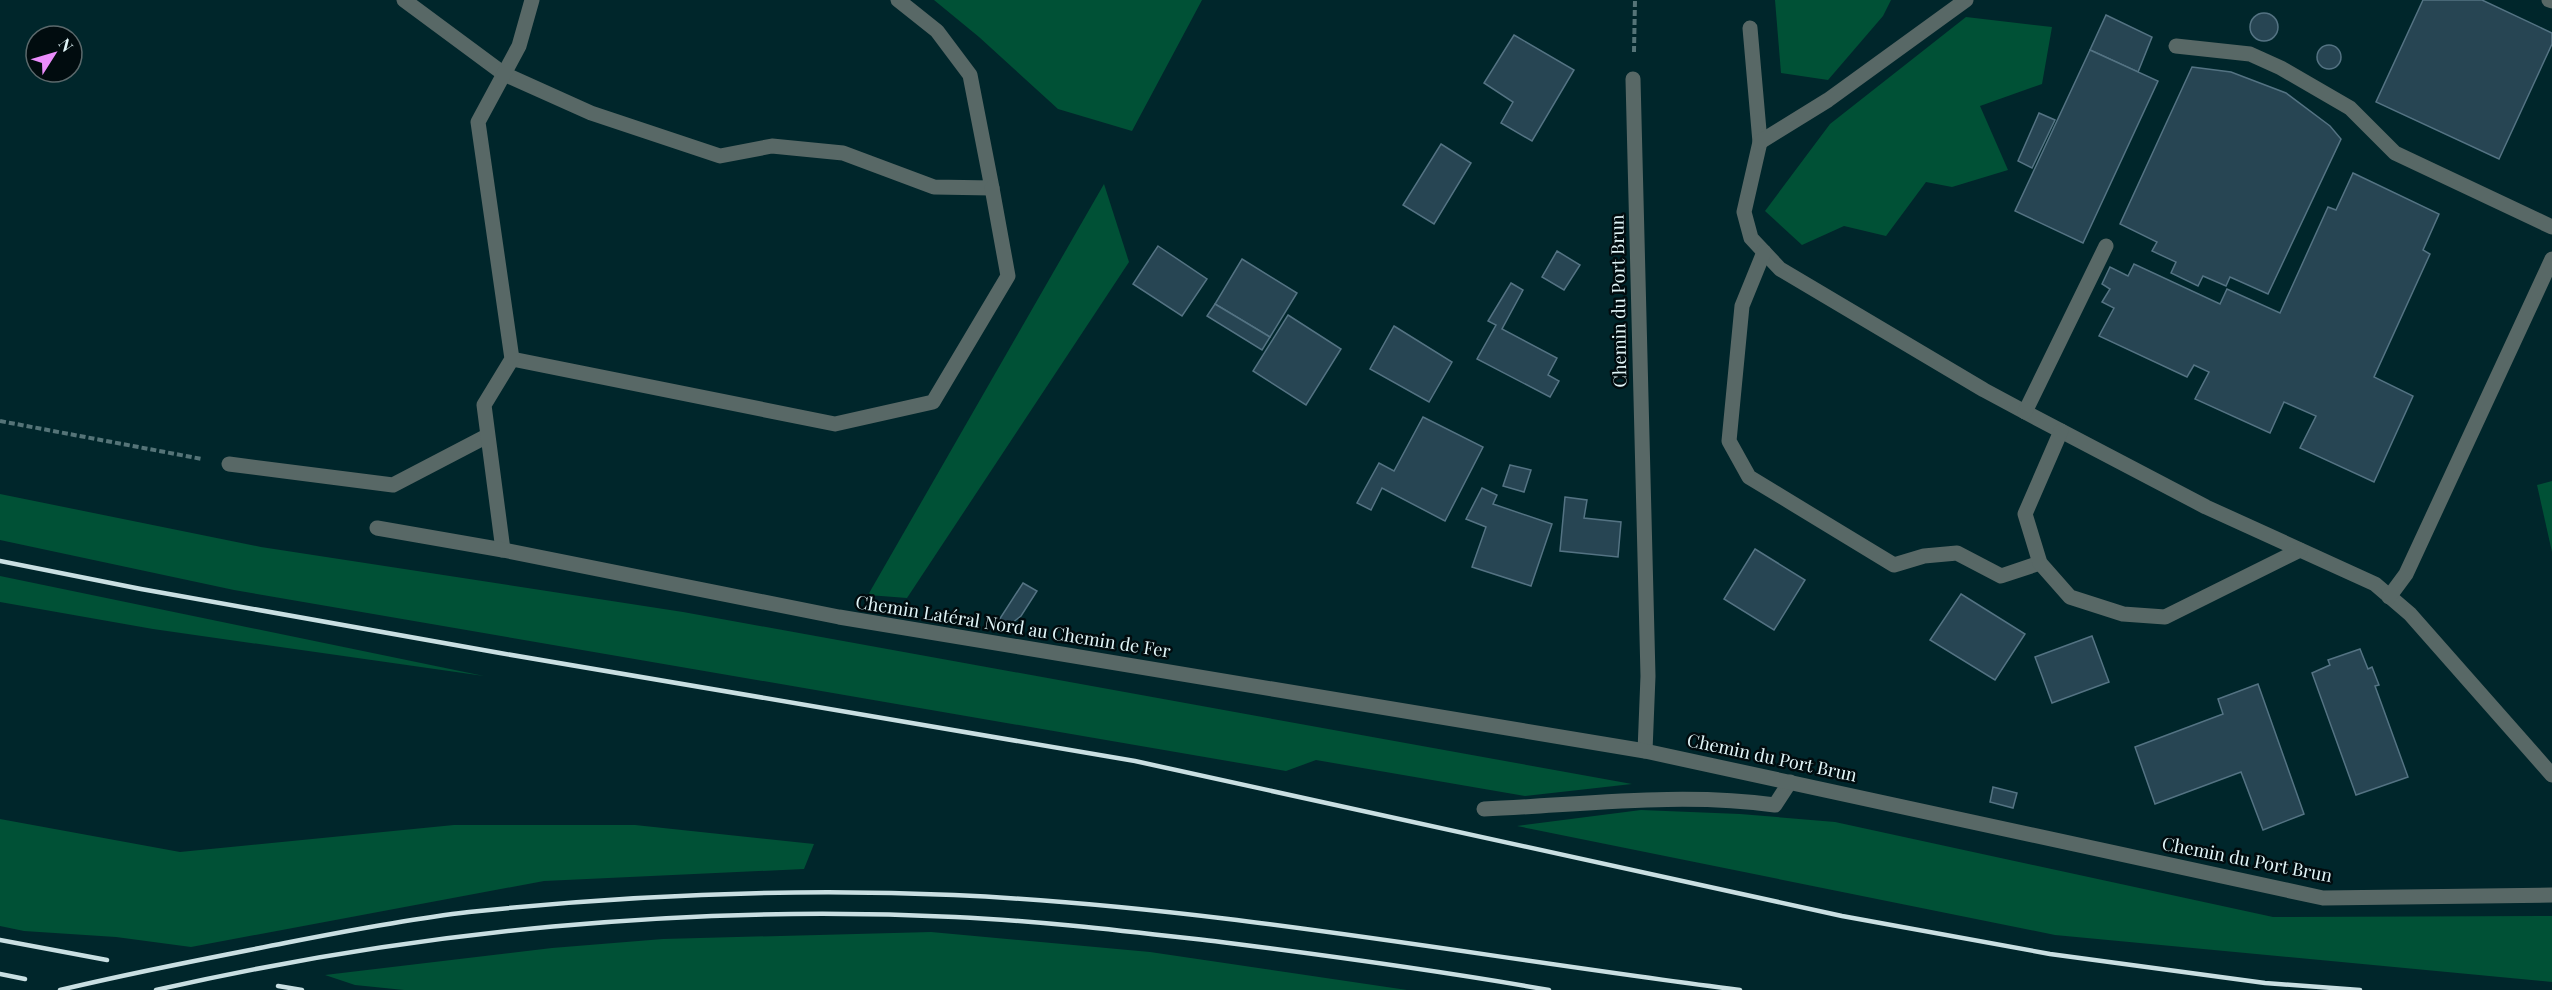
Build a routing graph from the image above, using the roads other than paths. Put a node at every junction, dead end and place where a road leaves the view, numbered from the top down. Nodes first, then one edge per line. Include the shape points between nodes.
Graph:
1 (404, 0) edge
2 (532, 0) edge
3 (898, 0) edge
4 (1966, 0) edge
5 (1750, 28) dead end
6 (2176, 46) dead end
7 (504, 74) junction
8 (1633, 79) road end
9 (1760, 142) junction
10 (992, 188) junction
11 (2552, 227) edge
12 (2106, 246) dead end
13 (1764, 252) junction
14 (2552, 258) edge
15 (512, 359) junction
16 (2025, 412) junction
17 (2061, 431) junction
18 (487, 436) junction
19 (229, 464) road end
20 (377, 528) dead end
21 (503, 550) junction
22 (2300, 550) junction
23 (2040, 562) junction
24 (2389, 597) junction
25 (1645, 751) junction
26 (2552, 775) edge
27 (1790, 782) junction
28 (1484, 809) dead end
29 (2552, 894) edge

1 - 7 street
2 - 7 street via 519,46
3 - 10 street via 937,31 970,75
4 - 9 street via 1828,100
5 - 9 street
6 - 11 street via 2250,54 2281,68 2350,108 2395,153
7 - 10 street via 591,113 720,156 772,146 843,153 934,187
7 - 15 street via 478,122
8 - 25 street, Chemin du Port Brun via 1648,676
9 - 13 street via 1744,212 1751,238
10 - 15 street via 1008,276 933,402 835,424
12 - 16 street
13 - 16 street via 1780,269
13 - 23 street via 1742,306 1729,441 1749,477 1894,565 1924,556 1957,553 2001,576
14 - 24 street via 2406,574
15 - 18 street via 484,405
16 - 17 street
17 - 22 street via 2206,507
17 - 23 street via 2025,514
18 - 19 street via 393,485
18 - 21 street
20 - 21 street, Chemin Latéral Nord au Chemin de Fer
21 - 25 street, Chemin Latéral Nord au Chemin de Fer via 839,618
22 - 23 street via 2165,618 2123,614 2070,597
22 - 24 street via 2375,584
24 - 26 street via 2410,614
25 - 27 street, Chemin du Port Brun
27 - 28 street via 1775,806 1741,801 1650,801
27 - 29 street, Chemin du Port Brun via 2323,898

